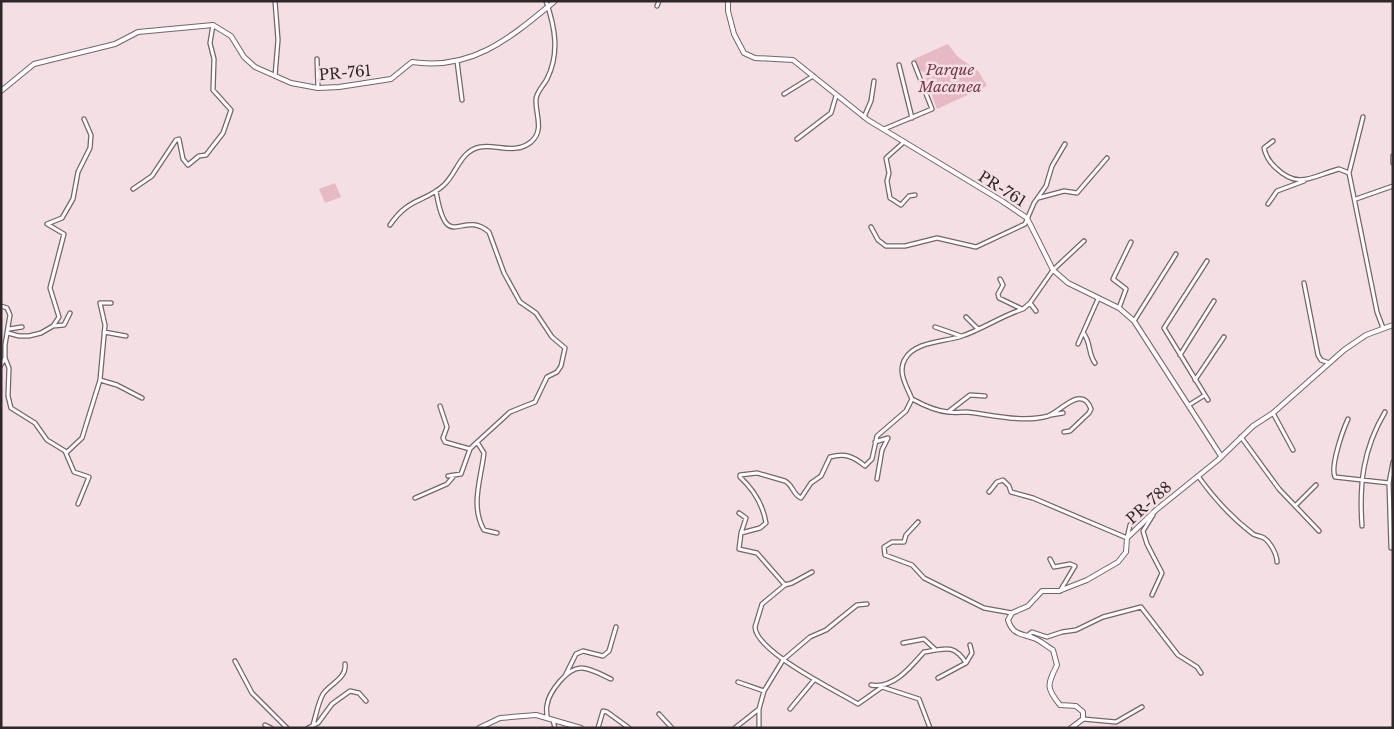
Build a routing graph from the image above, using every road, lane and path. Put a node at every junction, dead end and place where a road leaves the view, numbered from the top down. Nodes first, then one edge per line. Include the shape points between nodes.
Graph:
1 (276, 1) edge
2 (546, 1) edge
3 (555, 1) edge
4 (659, 1) edge
5 (728, 1) edge
6 (657, 6) dead end
7 (548, 7) junction
8 (213, 25) junction
9 (317, 59) dead end
10 (457, 61) junction
11 (914, 63) dead end
12 (899, 65) dead end
13 (813, 76) junction
14 (275, 77) junction
15 (874, 81) dead end
16 (318, 88) junction
17 (1, 91) edge
18 (784, 94) dead end
19 (836, 96) junction
20 (462, 100) dead end
21 (864, 117) junction
22 (1363, 117) dead end
23 (912, 118) junction
24 (84, 119) dead end
25 (884, 129) junction
26 (798, 139) dead end
27 (1272, 141) dead end
28 (904, 142) junction
29 (1065, 144) dead end
30 (1392, 156) edge
31 (1107, 158) dead end
32 (1393, 163) edge
33 (1349, 173) junction
34 (1304, 181) junction
35 (1393, 186) edge
36 (133, 189) dead end
37 (436, 191) junction
38 (915, 195) dead end
39 (1038, 198) junction
40 (1356, 199) junction
41 (1268, 204) dead end
42 (1027, 218) junction
43 (390, 225) dead end
44 (871, 228) dead end
45 (1084, 241) dead end
46 (1131, 242) dead end
47 (1176, 254) dead end
48 (1207, 261) dead end
49 (1053, 270) junction
50 (1000, 278) dead end
51 (1304, 283) dead end
52 (1098, 299) junction
53 (1214, 301) dead end
54 (111, 303) dead end
55 (1030, 303) junction
56 (1, 306) edge
57 (1119, 308) junction
58 (1022, 309) junction
59 (1036, 311) dead end
60 (70, 313) dead end
61 (966, 317) dead end
62 (1134, 321) junction
63 (1393, 325) edge
64 (52, 326) junction
65 (22, 327) dead end
66 (935, 327) dead end
67 (1383, 328) junction
68 (978, 329) junction
69 (8, 331) junction
70 (104, 332) junction
71 (1084, 334) junction
72 (126, 336) dead end
73 (962, 336) junction
74 (1224, 337) dead end
75 (1078, 344) dead end
76 (1180, 355) junction
77 (5, 358) junction
78 (1095, 363) dead end
79 (1329, 363) junction
80 (1, 365) edge
81 (100, 380) junction
82 (1195, 380) junction
83 (1205, 395) junction
84 (985, 396) dead end
85 (142, 398) dead end
86 (912, 399) junction
87 (1208, 400) dead end
88 (1188, 405) junction
89 (440, 406) dead end
90 (948, 412) junction
91 (1385, 412) dead end
92 (1063, 413) dead end
93 (1272, 413) junction
94 (1049, 416) junction
95 (1348, 419) dead end
96 (1064, 432) dead end
97 (1241, 437) junction
98 (477, 442) junction
99 (875, 442) junction
100 (470, 449) junction
101 (1293, 450) dead end
102 (66, 453) junction
103 (1221, 456) junction
104 (1393, 462) edge
105 (448, 476) dead end
106 (454, 476) junction
107 (1197, 476) junction
108 (877, 480) dead end
109 (1361, 480) junction
110 (1389, 483) junction
111 (1316, 485) dead end
112 (989, 492) dead end
113 (415, 498) dead end
114 (78, 504) dead end
115 (1295, 506) junction
116 (1156, 510) junction
117 (739, 513) dead end
118 (1132, 519) dead end
119 (918, 522) dead end
120 (1362, 526) dead end
121 (1319, 531) dead end
122 (497, 533) dead end
123 (740, 533) junction
124 (1127, 538) junction
125 (1391, 548) dead end
126 (1050, 559) dead end
127 (1276, 562) dead end
128 (812, 572) dead end
129 (785, 584) junction
130 (1059, 591) junction
131 (1152, 595) dead end
132 (867, 604) dead end
133 (1012, 613) junction
134 (616, 628) dead end
135 (1027, 636) junction
136 (903, 643) dead end
137 (970, 645) dead end
138 (936, 650) junction
139 (783, 660) junction
140 (235, 661) dead end
141 (966, 663) junction
142 (345, 664) dead end
143 (1202, 673) dead end
144 (565, 676) junction
145 (938, 678) dead end
146 (611, 679) dead end
147 (814, 680) junction
148 (738, 682) dead end
149 (871, 685) dead end
150 (882, 687) junction
151 (764, 691) junction
152 (366, 701) dead end
153 (1142, 707) dead end
154 (759, 709) junction
155 (790, 710) dead end
156 (659, 714) dead end
157 (547, 717) junction
158 (1083, 719) junction
159 (552, 720) junction
160 (265, 725) dead end
161 (313, 727) edge
162 (271, 728) edge
163 (287, 728) edge
164 (308, 728) edge
165 (479, 728) edge
166 (555, 728) edge
167 (581, 728) edge
168 (598, 728) edge
169 (629, 728) edge
170 (672, 728) edge
171 (735, 728) edge
172 (759, 728) edge
173 (930, 728) edge
174 (1071, 728) edge

1 - 14 street via 278,40
2 - 7 street
3 - 7 street, PR-761 / PR-761
4 - 6 street
5 - 13 street, PR-761 / PR-761 via 734,34 744,54 755,58 793,60
7 - 10 street, PR-761 / PR-761 via 511,38
7 - 37 street via 557,41 548,77 536,99 539,127 536,137 516,149 480,147 469,151
8 - 14 street, PR-761 / PR-761 via 231,36 255,68
8 - 17 street via 138,32 115,44 34,64
8 - 36 street via 210,43 214,59 214,90 231,110 223,132 206,155 199,156 188,165 183,159 179,139 176,140 152,176
9 - 16 street
10 - 16 street, PR-761 / PR-761 via 432,65 412,62 391,79
10 - 20 street
11 - 23 street via 932,109
12 - 23 street
13 - 18 street
13 - 19 street, PR-761 / PR-761
14 - 16 street, PR-761 / PR-761
15 - 21 street
19 - 21 street, PR-761 / PR-761
19 - 26 street via 831,113
21 - 25 street, PR-761 / PR-761
22 - 33 street
23 - 25 street
24 - 64 street via 91,135 90,148 78,172 73,199 62,218 47,224 64,234 50,288 58,317
25 - 28 street, PR-761 / PR-761
27 - 34 street via 1264,148 1270,163 1287,179
28 - 38 street via 886,158 888,192 890,198 901,205 909,196
28 - 42 street, PR-761 / PR-761
29 - 39 street
30 - 32 street
31 - 39 street via 1077,193 1064,191
33 - 34 street via 1338,169
33 - 40 street
34 - 41 street via 1277,191
35 - 40 street
37 - 43 street via 407,204
37 - 98 street via 445,224 454,228 474,224 489,232 504,273 520,302 536,313 552,337 565,348 561,366 547,377 535,402 510,412
39 - 42 street
40 - 67 street via 1377,312
42 - 44 street via 1025,224 1018,228 976,247 937,238 905,246 886,246
42 - 49 street, PR-761 / PR-761
45 - 49 street
46 - 57 street via 1113,279 1126,288
47 - 62 street
48 - 76 street via 1164,328
49 - 52 street, PR-761 / PR-761 via 1068,283
49 - 55 street
50 - 58 street via 1003,285 998,298
51 - 79 street via 1318,355
52 - 57 street, PR-761 / PR-761
52 - 71 street
53 - 76 street
54 - 70 street via 100,303
55 - 58 street
55 - 59 street
56 - 69 street via 7,308 10,315
57 - 62 street, PR-761 / PR-761
58 - 68 street
60 - 64 street via 64,324
61 - 68 street
62 - 88 street, PR-761 / PR-761
63 - 67 street, PR-788 / PR-788
64 - 69 street via 29,336
65 - 69 street
66 - 73 street
67 - 79 street, PR-788 / PR-788 via 1366,334
68 - 73 street
69 - 77 street
70 - 72 street
70 - 81 street
71 - 75 street
71 - 78 street via 1090,342 1091,358
73 - 86 street via 930,343 906,357 902,364 903,377
74 - 82 street
76 - 82 street
77 - 80 street
77 - 102 street via 11,408 35,423 47,440
79 - 93 street, PR-788 / PR-788
81 - 85 street
81 - 102 street via 82,438
82 - 83 street
83 - 87 street
83 - 88 street
84 - 90 street via 970,395
86 - 90 street via 924,406
86 - 99 street via 906,411 877,436
88 - 103 street, PR-761 / PR-761
89 - 100 street via 447,427 443,438 445,442
90 - 94 street via 1014,418
91 - 109 street via 1367,449
92 - 94 street
93 - 97 street, PR-788 / PR-788
93 - 101 street
94 - 96 street via 1075,399 1089,403 1089,413 1070,431
95 - 109 street via 1333,474 1335,477
97 - 103 street, PR-788 / PR-788
97 - 115 street
98 - 100 street
98 - 122 street via 484,453 476,501 479,521 484,530
99 - 108 street via 888,438 882,450
99 - 123 street via 872,459 865,466 848,455 830,457 821,476 811,483 801,498 785,481 757,474 740,475 758,500 766,523 760,528
100 - 106 street via 464,469
102 - 114 street via 74,472 89,477
103 - 107 street, PR-788 / PR-788
104 - 110 street
105 - 106 street
106 - 113 street via 447,484
107 - 116 street, PR-788 / PR-788
107 - 127 street via 1243,524 1264,538 1276,555
109 - 110 street
109 - 120 street
110 - 125 street
111 - 115 street
112 - 124 street via 1003,480 1011,492 1033,498
115 - 121 street
116 - 124 street, PR-788 / PR-788
116 - 131 street via 1144,531 1162,573
117 - 123 street via 746,518
118 - 124 street
119 - 133 street via 904,542 892,542 884,547 885,555 912,565 924,578 984,608
123 - 129 street via 739,549 758,553
124 - 130 street, PR-788 / PR-788 via 1126,552 1118,562 1088,580
126 - 130 street via 1054,567 1075,566
128 - 129 street
129 - 139 street via 762,604 755,630
130 - 133 street, PR-788 / PR-788 via 1042,591 1028,606
132 - 139 street via 857,605
133 - 135 street via 1008,620 1010,629
134 - 144 street via 609,651 603,656 583,652 576,654
135 - 143 street via 1032,632 1047,637 1076,630 1103,617 1141,607 1178,655
135 - 158 street via 1053,650 1057,665 1049,681 1050,692 1060,705 1081,708
136 - 138 street via 924,640
137 - 141 street via 972,653
138 - 141 street via 956,650
138 - 150 street via 924,652 910,669
139 - 147 street
139 - 151 street
140 - 163 street via 252,694
141 - 145 street
142 - 161 street via 341,678 323,695
144 - 146 street via 576,668 583,668
144 - 157 street via 550,696
147 - 150 street via 858,704
147 - 155 street
148 - 151 street
149 - 150 street
150 - 173 street via 919,699
151 - 154 street
152 - 161 street via 359,693 350,691 332,704
153 - 158 street via 1116,722
154 - 171 street
154 - 172 street
156 - 170 street
157 - 159 street
157 - 165 street via 500,718
158 - 174 street
159 - 166 street
159 - 167 street
160 - 162 street
161 - 164 street
168 - 169 street via 603,712

